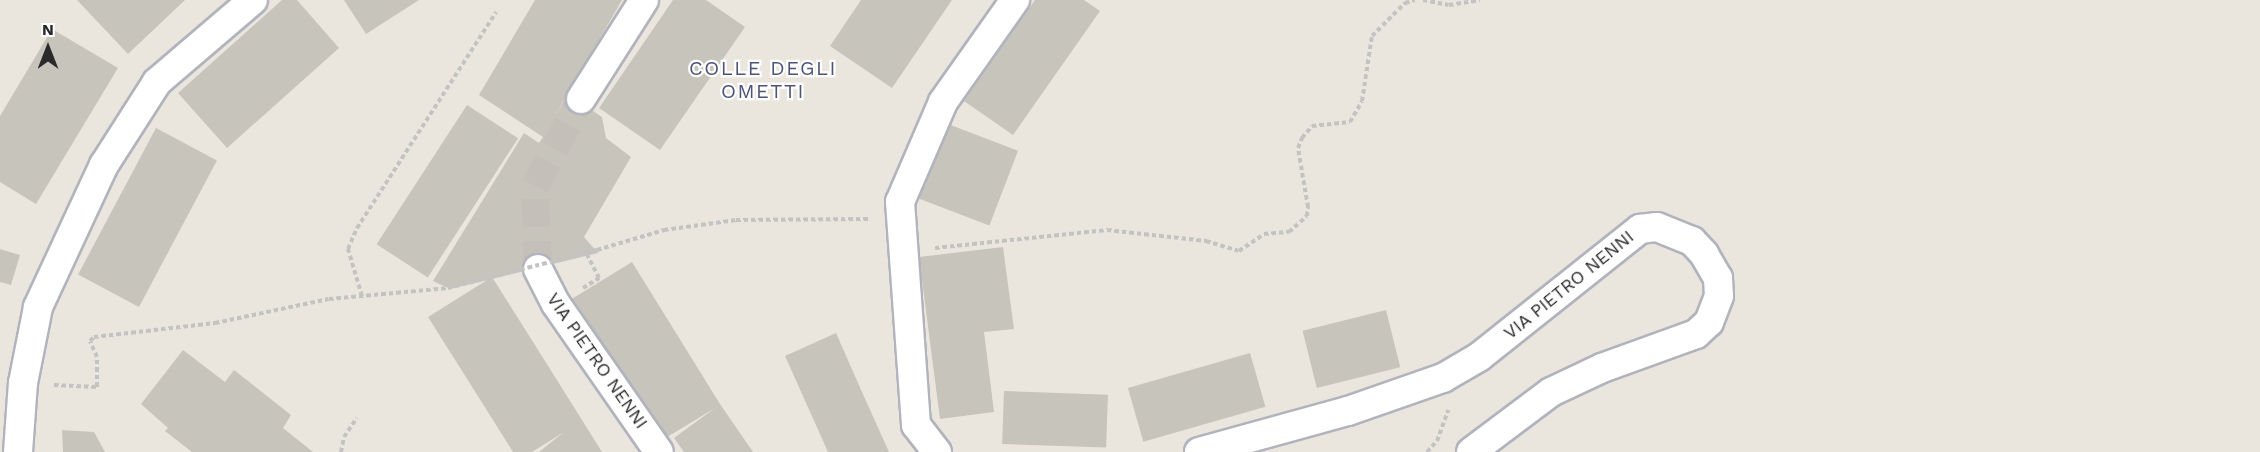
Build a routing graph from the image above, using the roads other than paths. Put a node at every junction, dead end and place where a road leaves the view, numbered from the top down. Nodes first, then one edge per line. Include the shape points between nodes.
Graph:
1 (253, 0) edge
2 (644, 0) edge
3 (1015, 0) edge
4 (581, 99) tunnel mouth
5 (538, 269) tunnel mouth
6 (18, 452) edge
7 (659, 452) edge
8 (937, 452) edge
9 (1199, 452) edge
10 (1472, 452) edge

1 - 6 street via 157,82 104,165 38,307 23,383
2 - 4 street
3 - 8 street via 939,111 900,202 916,425
5 - 7 street, VIA PIETRO NENNI via 547,291
9 - 10 street, VIA PIETRO NENNI via 1348,411 1443,378 1479,357 1640,229 1657,227 1692,241 1718,278 1715,311 1696,334 1602,368 1551,392

